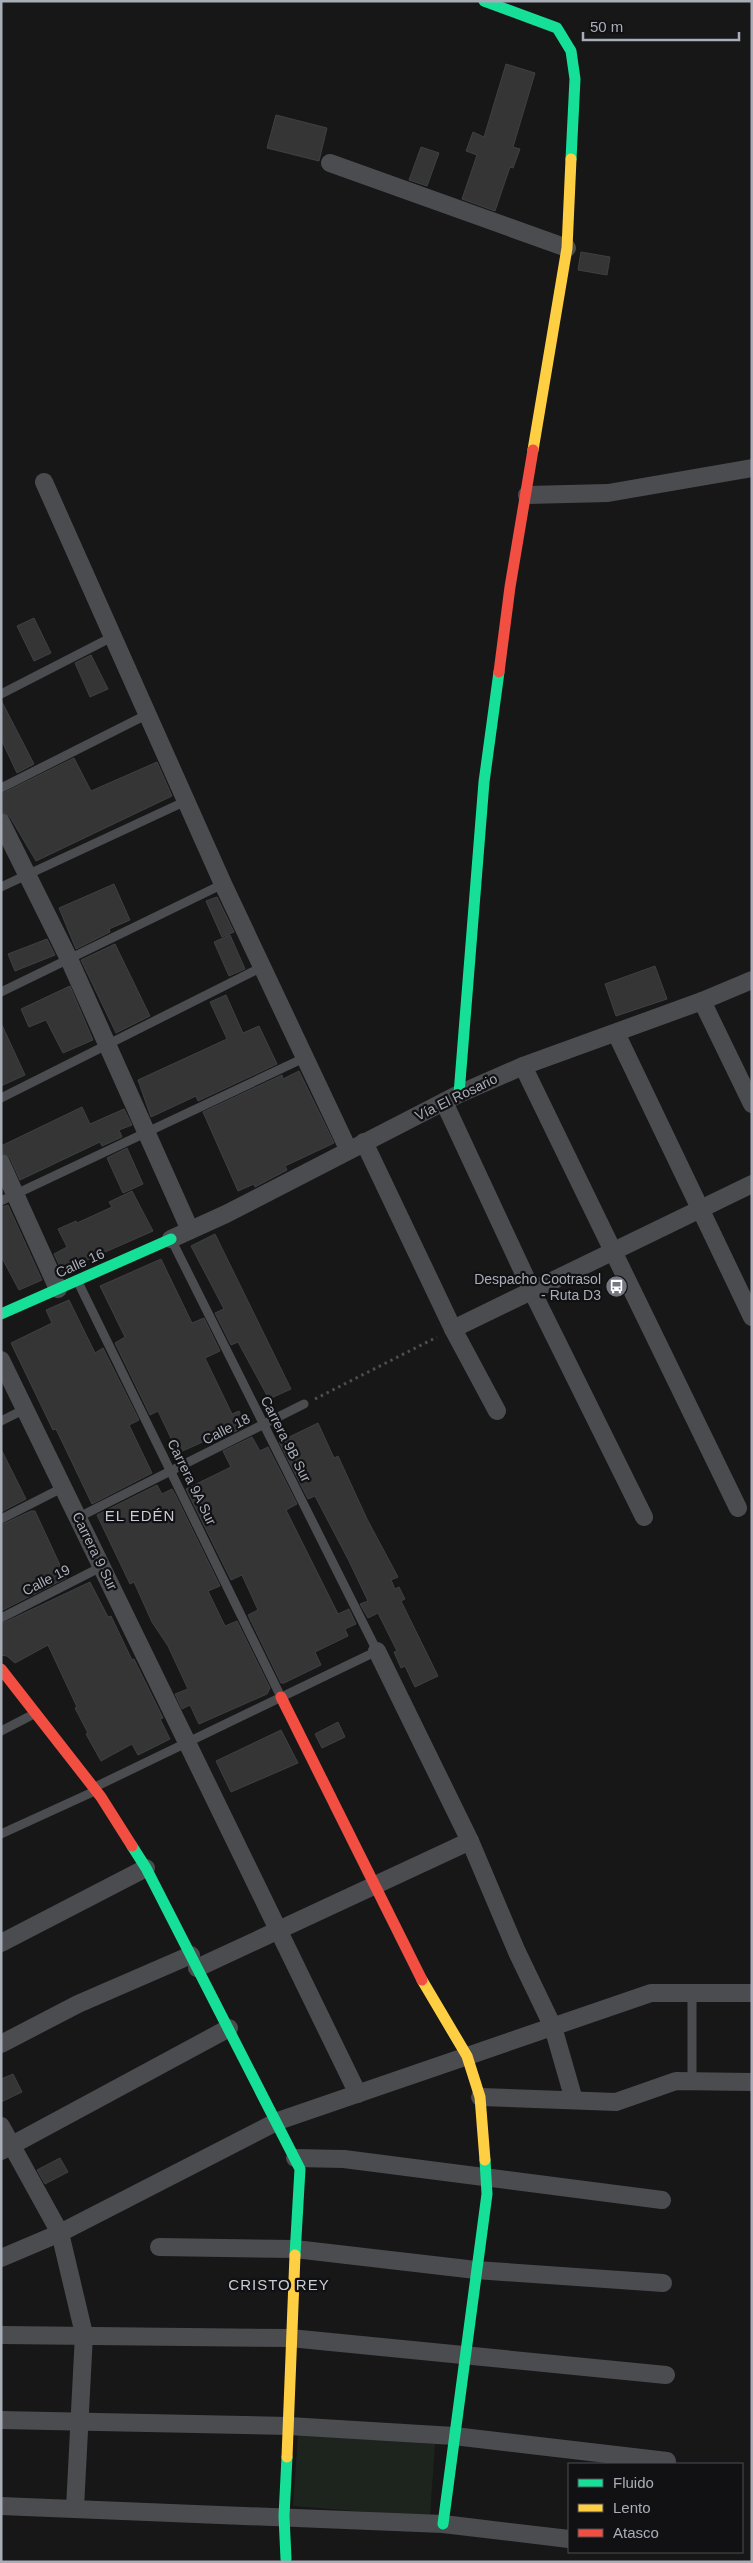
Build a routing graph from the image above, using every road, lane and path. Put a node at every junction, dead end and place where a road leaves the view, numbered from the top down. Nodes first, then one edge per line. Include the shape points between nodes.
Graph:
1 (484, 1) edge
2 (330, 163) dead end
3 (567, 248) junction
4 (752, 468) edge
5 (44, 482) dead end
6 (527, 495) junction
7 (114, 636) junction
8 (1, 694) edge
9 (148, 714) junction
10 (1, 788) edge
11 (186, 801) junction
12 (1, 822) edge
13 (27, 875) junction
14 (223, 884) junction
15 (1, 887) edge
16 (69, 959) junction
17 (262, 967) junction
18 (752, 980) edge
19 (1, 992) edge
20 (702, 1001) junction
21 (616, 1033) junction
22 (108, 1044) junction
23 (304, 1058) junction
24 (523, 1066) junction
25 (1, 1098) edge
26 (451, 1098) junction
27 (752, 1104) edge
28 (145, 1132) junction
29 (356, 1146) junction
30 (1, 1163) edge
31 (752, 1184) edge
32 (8, 1197) edge
33 (701, 1210) junction
34 (190, 1230) junction
35 (171, 1239) junction
36 (613, 1253) junction
37 (78, 1280) junction
38 (58, 1289) junction
39 (532, 1291) junction
40 (1, 1314) edge
41 (752, 1317) edge
42 (453, 1329) junction
43 (1, 1360) edge
44 (304, 1404) joint
45 (25, 1409) junction
46 (497, 1411) dead end
47 (1, 1420) edge
48 (264, 1425) junction
49 (172, 1471) junction
50 (64, 1487) junction
51 (738, 1508) dead end
52 (79, 1517) junction
53 (644, 1517) dead end
54 (1, 1519) edge
55 (103, 1566) junction
56 (1, 1618) edge
57 (378, 1651) junction
58 (1, 1669) edge
59 (281, 1697) junction
60 (35, 1714) junction
61 (1, 1731) edge
62 (188, 1741) junction
63 (94, 1789) junction
64 (1, 1834) edge
65 (470, 1841) junction
66 (146, 1868) junction
67 (374, 1884) junction
68 (280, 1929) junction
69 (1, 1943) edge
70 (194, 1961) junction
71 (692, 1993) junction
72 (752, 1993) edge
73 (553, 2027) junction
74 (229, 2028) junction
75 (1, 2044) edge
76 (467, 2056) junction
77 (692, 2081) junction
78 (752, 2082) edge
79 (358, 2094) junction
80 (480, 2097) junction
81 (574, 2100) junction
82 (278, 2122) junction
83 (1, 2126) edge
84 (7, 2148) edge
85 (295, 2158) junction
86 (486, 2178) junction
87 (662, 2200) dead end
88 (60, 2233) junction
89 (159, 2247) dead end
90 (295, 2249) junction
91 (1, 2258) edge
92 (476, 2270) junction
93 (663, 2283) dead end
94 (1, 2334) edge
95 (84, 2334) junction
96 (290, 2338) junction
97 (465, 2354) junction
98 (666, 2375) dead end
99 (1, 2420) edge
100 (81, 2421) junction
101 (289, 2426) junction
102 (454, 2436) junction
103 (599, 2459) edge
104 (667, 2461) dead end
105 (1, 2506) edge
106 (75, 2508) junction
107 (284, 2516) junction
108 (443, 2524) junction
109 (568, 2539) edge
110 (286, 2559) dead end

1 - 3 street via 557,28 571,51 575,79
2 - 3 street
3 - 6 street
4 - 6 street via 608,494
5 - 7 street
6 - 26 street via 510,587 484,782
7 - 8 lane
7 - 9 street
9 - 10 lane
9 - 11 street
11 - 13 lane
11 - 14 street
12 - 13 street
13 - 15 lane
13 - 16 street
14 - 16 lane
14 - 17 street
16 - 19 lane
16 - 22 street
17 - 22 lane
17 - 23 street
18 - 20 street, Vía El Rosario
20 - 21 street, Vía El Rosario
20 - 27 street
21 - 24 street, Vía El Rosario
21 - 33 street
22 - 25 lane
22 - 28 street
23 - 28 lane
23 - 29 street
24 - 26 street, Vía El Rosario
24 - 36 street
26 - 29 street, Vía El Rosario
26 - 39 street
28 - 32 lane
28 - 34 street
29 - 34 street, Vía El Rosario
29 - 42 street
30 - 32 street
31 - 33 street
32 - 38 street
33 - 36 street
33 - 41 street
34 - 35 street, Vía El Rosario
35 - 37 street, Calle 16
35 - 48 lane, Carrera 9B Sur
36 - 39 street
36 - 51 street
37 - 38 street, Calle 16
37 - 49 lane, Carrera 9A Sur
38 - 40 street, Calle 16
39 - 42 street
39 - 53 street
42 - 44 path
42 - 46 street
43 - 45 street, Carrera 9 Sur
44 - 48 lane, Calle 18
45 - 47 lane
45 - 50 street, Carrera 9 Sur
48 - 49 lane, Calle 18
48 - 57 lane, Carrera 9B Sur
49 - 52 lane, Calle 18
49 - 59 lane, Carrera 9A Sur
50 - 52 street, Carrera 9 Sur
50 - 54 lane
52 - 55 street, Carrera 9 Sur
55 - 56 lane, Calle 19
55 - 62 street, Carrera 9 Sur
57 - 59 lane
57 - 65 street
58 - 60 street
59 - 62 lane
59 - 67 street
60 - 61 lane
60 - 63 street
62 - 63 lane
62 - 68 street, Carrera 9 Sur
63 - 64 lane
63 - 66 street
65 - 67 street
65 - 73 street
66 - 69 street
66 - 70 street
67 - 68 street
67 - 76 street via 433,2002
68 - 70 street
68 - 79 street, Carrera 9 Sur
70 - 74 street
70 - 75 street via 78,2004
71 - 72 street
71 - 73 street via 650,1993
71 - 77 lane
73 - 76 street
73 - 81 street
74 - 82 street
74 - 84 street
76 - 79 street
76 - 80 street
77 - 78 street
77 - 81 street via 676,2081 616,2102
79 - 82 street
80 - 81 street
80 - 86 street
82 - 85 street
82 - 88 street
83 - 84 street
84 - 88 street
85 - 86 street via 344,2159
85 - 90 street via 300,2169
86 - 87 street
86 - 92 street via 487,2194
88 - 91 street
88 - 95 street
89 - 90 street
90 - 92 street
90 - 96 street
92 - 93 street
92 - 97 street
94 - 95 street
95 - 96 street
95 - 100 street
96 - 97 street
96 - 101 street
97 - 98 street
97 - 102 street
99 - 100 street
100 - 101 street
100 - 106 street
101 - 102 street
101 - 107 street
102 - 103 street
102 - 108 street
103 - 104 street
105 - 106 street
106 - 107 street
107 - 108 street
107 - 110 street
108 - 109 street

